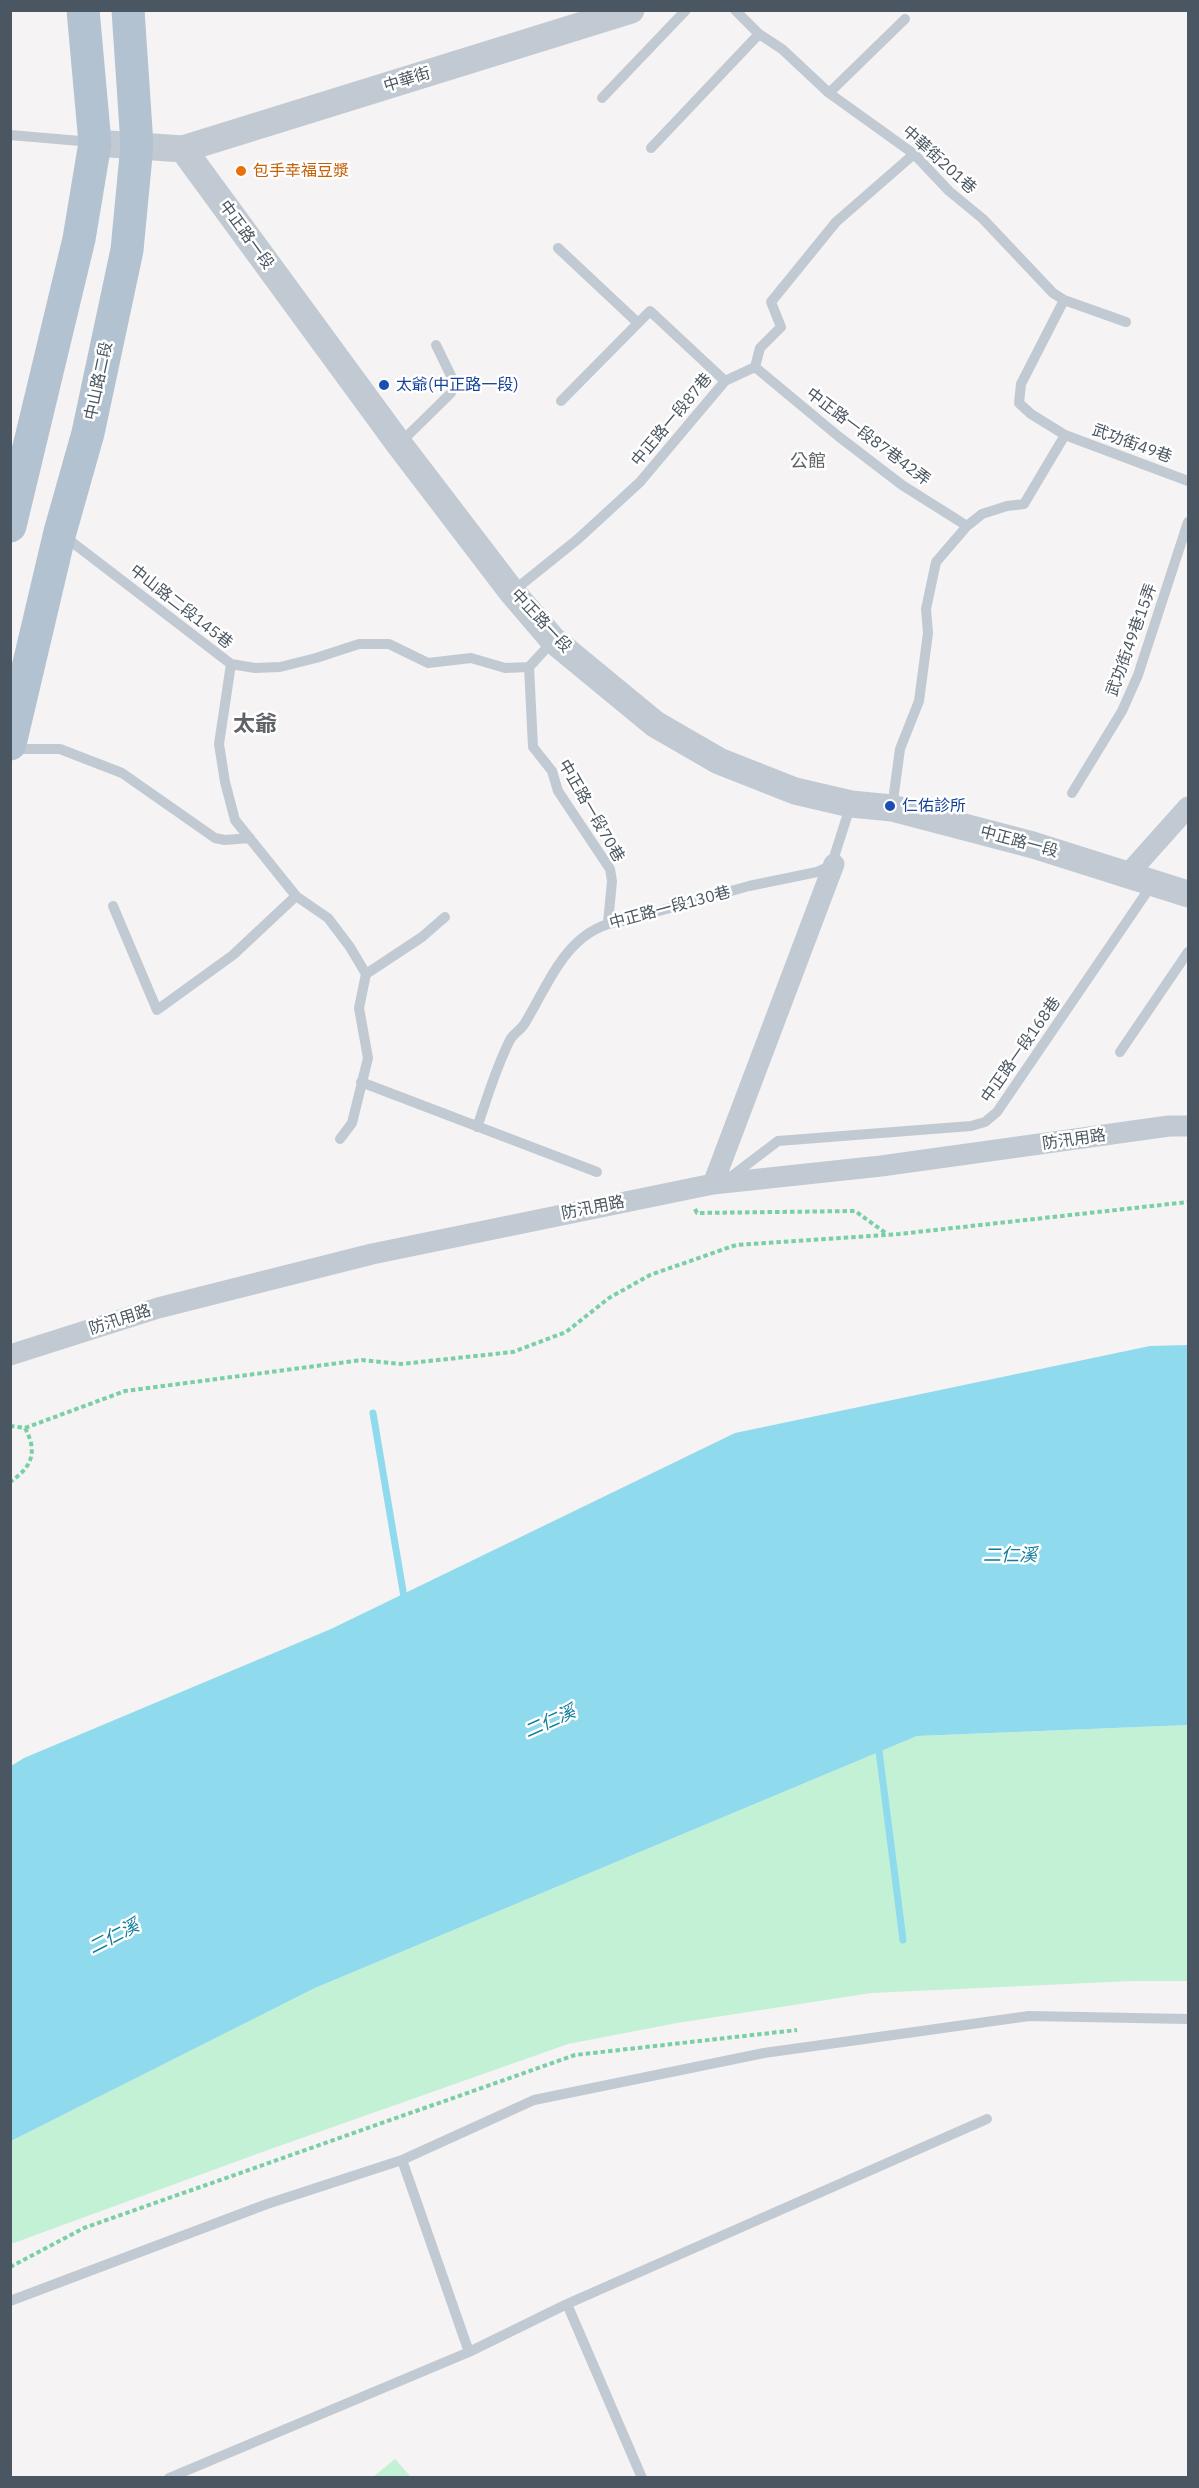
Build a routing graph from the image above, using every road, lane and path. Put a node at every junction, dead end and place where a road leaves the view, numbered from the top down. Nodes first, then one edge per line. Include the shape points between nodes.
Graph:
1 (83, 10) edge
2 (128, 10) edge
3 (631, 10) edge
4 (686, 10) edge
5 (735, 10) edge
6 (905, 19) dead end
7 (759, 34) junction
8 (829, 93) junction
9 (602, 98) dead end
10 (10, 135) edge
11 (95, 143) junction
12 (137, 145) junction
13 (651, 148) dead end
14 (183, 149) junction
15 (914, 154) junction
16 (558, 248) dead end
17 (1064, 300) junction
18 (1126, 322) dead end
19 (638, 323) junction
20 (436, 345) dead end
21 (755, 367) junction
22 (725, 381) junction
23 (561, 401) dead end
24 (1065, 435) junction
25 (399, 444) junction
26 (1188, 481) edge
27 (1188, 522) edge
28 (10, 526) edge
29 (967, 526) junction
30 (60, 532) junction
31 (512, 592) junction
32 (554, 640) junction
33 (231, 664) junction
34 (529, 667) junction
35 (10, 744) edge
36 (10, 749) edge
37 (1072, 793) dead end
38 (851, 804) junction
39 (1188, 807) edge
40 (892, 808) junction
41 (250, 838) junction
42 (834, 864) junction
43 (1129, 873) junction
44 (1154, 883) junction
45 (1188, 894) edge
46 (296, 896) junction
47 (113, 906) dead end
48 (445, 917) dead end
49 (608, 923) junction
50 (1188, 952) edge
51 (366, 974) junction
52 (1120, 1052) dead end
53 (361, 1082) junction
54 (1188, 1126) edge
55 (477, 1128) junction
56 (340, 1139) dead end
57 (597, 1172) dead end
58 (718, 1183) junction
59 (687, 1190) junction
60 (1188, 1202) edge
61 (888, 1235) junction
62 (10, 1355) edge
63 (10, 1426) edge
64 (25, 1428) junction
65 (10, 1482) edge
66 (1188, 2019) edge
67 (987, 2119) dead end
68 (402, 2160) junction
69 (10, 2301) edge
70 (567, 2304) junction
71 (470, 2352) junction
72 (169, 2478) edge
73 (642, 2478) edge

1 - 11 main road
2 - 12 main road, 中山路二段
3 - 14 street, 中華街
4 - 9 lane
5 - 7 lane, 中華街201巷
6 - 8 lane
7 - 8 lane, 中華街201巷 via 782,49
7 - 13 lane
8 - 15 lane, 中華街201巷
10 - 11 lane
11 - 12 street
11 - 28 main road via 79,239
12 - 14 street
12 - 30 main road, 中山路二段 via 128,250 88,433
14 - 25 street, 中正路一段
15 - 17 lane, 中華街201巷
15 - 21 lane via 836,222 771,302 781,327 760,348
16 - 19 lane
17 - 18 lane, 中華街201巷
17 - 24 lane, 武功街49巷 via 1021,384 1019,403
19 - 22 lane via 650,311
19 - 23 lane
20 - 25 lane via 454,382 451,393
21 - 22 lane, 中正路一段87巷
21 - 29 lane, 中正路一段87巷42弄 via 856,450
22 - 31 lane, 中正路一段87巷 via 640,482
24 - 26 lane, 武功街49巷
24 - 29 lane via 1024,504 982,514
25 - 31 street, 中正路一段
27 - 37 lane, 武功街49巷15弄 via 1138,675 1122,711
29 - 40 lane via 936,562 926,609 928,633 919,701 900,749
30 - 33 lane, 中山路二段145巷
30 - 35 main road, 中山路二段
31 - 32 street, 中正路一段
32 - 34 lane
32 - 38 street, 中正路一段 via 655,724 719,761 795,791
33 - 34 lane via 280,667 359,644 389,644 428,663 471,658 505,668
33 - 41 lane, 中山路二段145巷 via 219,744 235,820
34 - 49 lane, 中正路一段70巷 via 533,747 552,771 563,798 610,869
36 - 41 lane via 60,749 129,776 215,838
38 - 40 street, 中正路一段
38 - 42 lane
39 - 43 street
40 - 43 street, 中正路一段
41 - 46 lane, 中山路二段145巷
42 - 49 lane, 中正路一段130巷 via 817,872
42 - 58 street
43 - 44 street, 中正路一段
44 - 45 street, 中正路一段
44 - 58 lane, 中正路一段168巷 via 997,1112 984,1122 778,1141
46 - 47 lane via 233,955 157,1010
46 - 51 lane, 中山路二段145巷 via 328,918
48 - 51 lane
49 - 55 lane, 中正路一段130巷 via 584,936 556,966 524,1025 511,1038
50 - 52 lane
51 - 53 lane via 359,1008 368,1058
53 - 55 lane
53 - 56 lane via 352,1123
54 - 58 street, 防汛用路
55 - 57 lane
58 - 59 street, 防汛用路
59 - 61 path via 697,1214 855,1211
59 - 62 street, 防汛用路 via 372,1254 158,1308
60 - 61 path
61 - 64 path via 736,1245 650,1275 609,1298 566,1332 513,1352 401,1364 363,1360 135,1389
63 - 64 path
64 - 65 path via 32,1440 31,1458 26,1472
66 - 68 lane via 1029,2016 765,2054 534,2100
67 - 70 lane
68 - 69 lane via 267,2204
68 - 71 lane
70 - 71 lane
70 - 73 lane
71 - 72 lane

